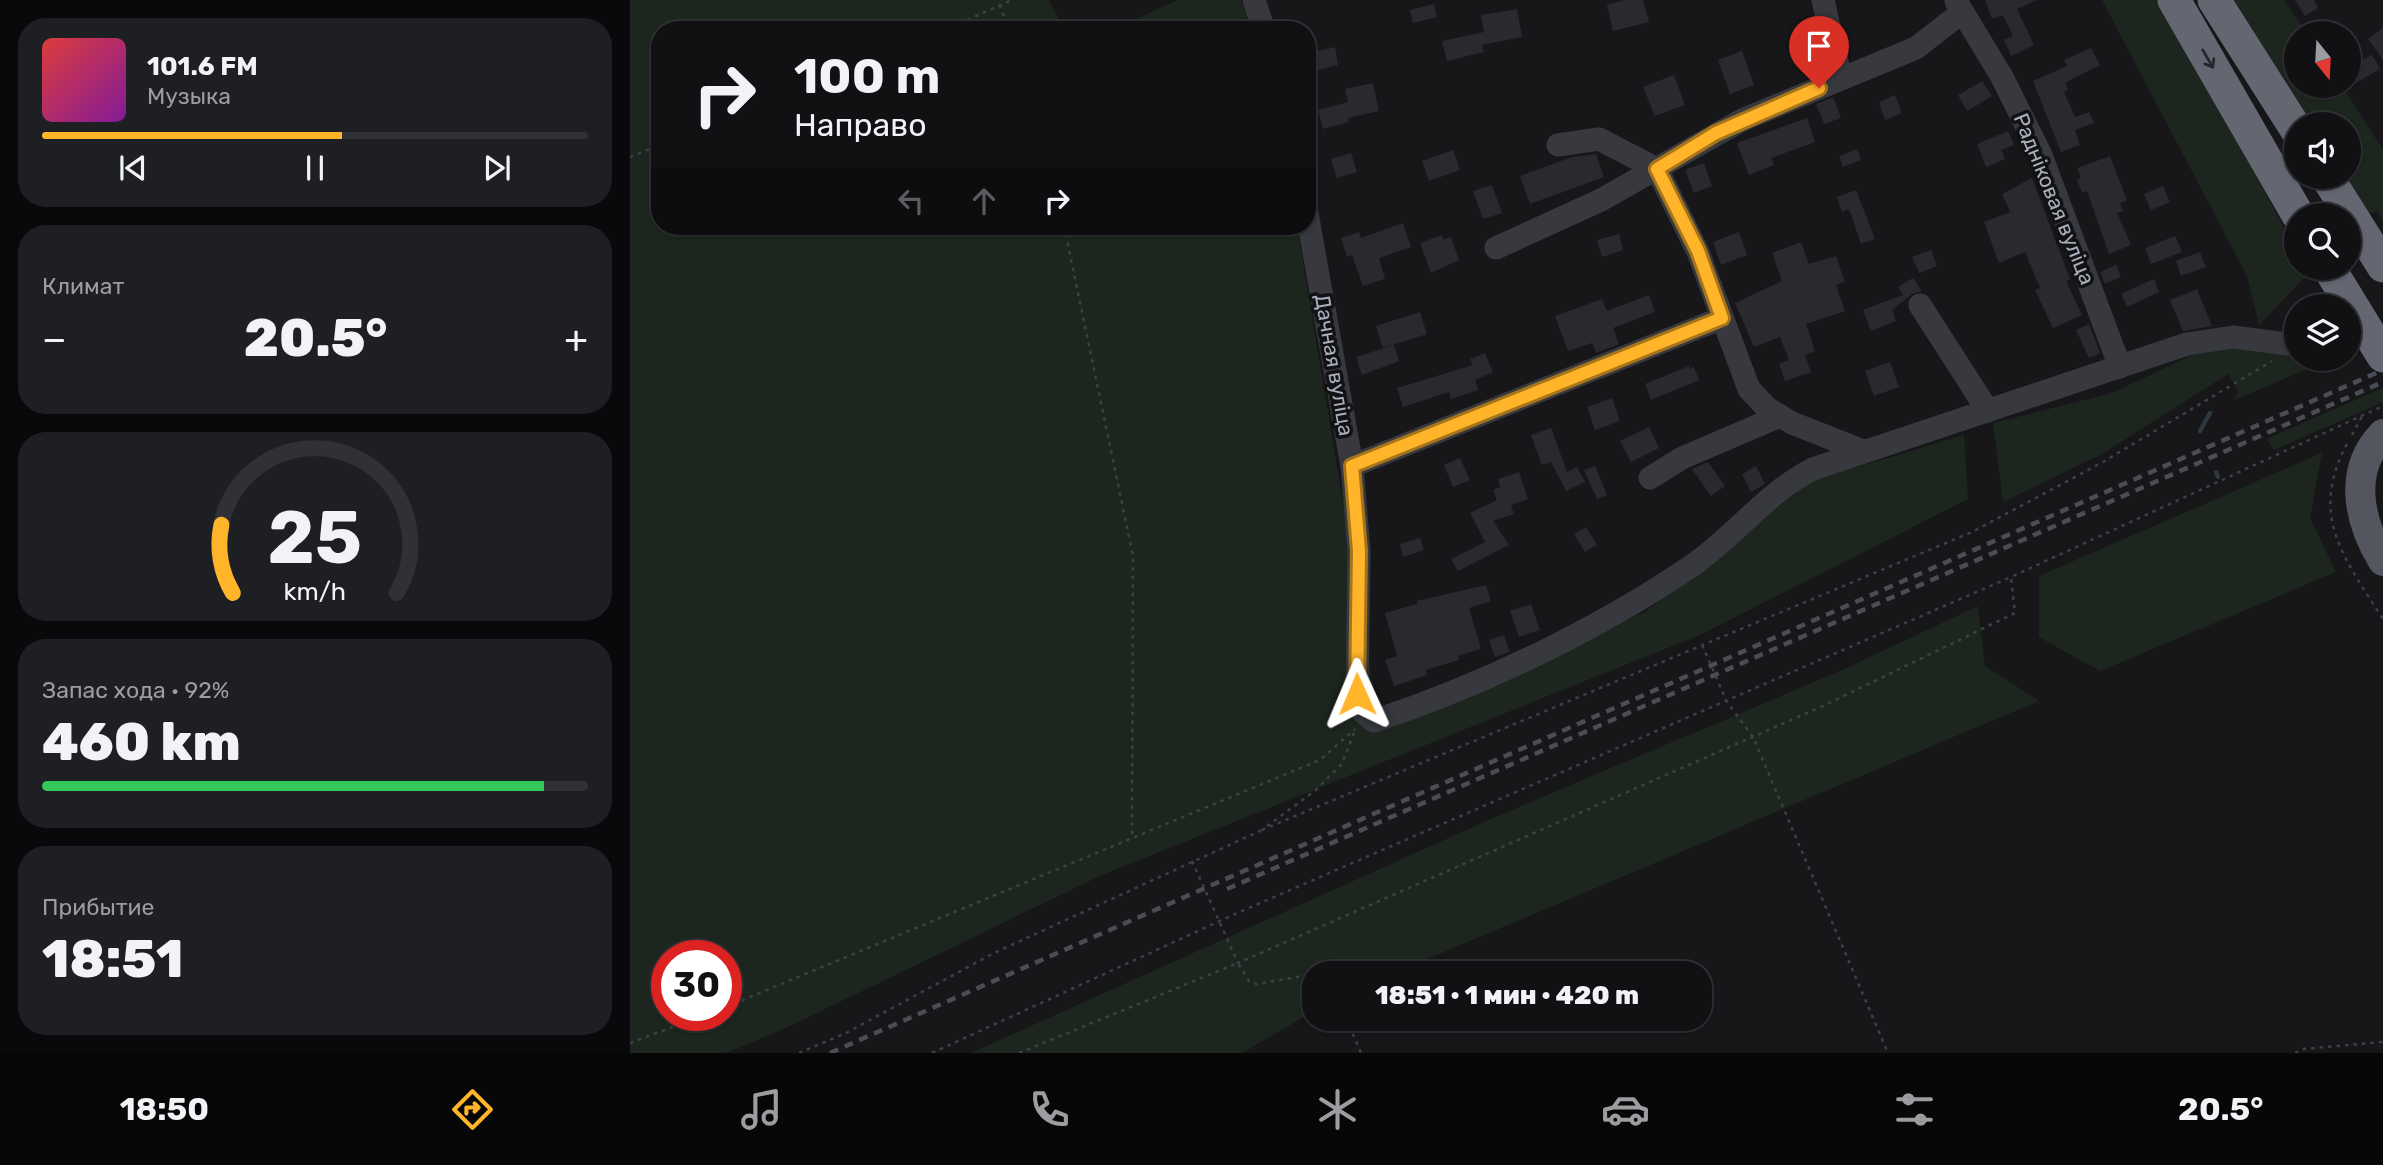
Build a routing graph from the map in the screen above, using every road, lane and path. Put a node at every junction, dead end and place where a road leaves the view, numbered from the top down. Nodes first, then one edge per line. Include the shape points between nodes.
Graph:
1 (1012, 0) edge
2 (1254, 0) edge
3 (1823, 0) edge
4 (2174, 0) edge
5 (2214, 0) edge
6 (999, 5) junction
7 (1959, 7) edge
8 (964, 21) edge
9 (1006, 21) edge
10 (1262, 21) edge
11 (1841, 79) junction
12 (2285, 112) edge
13 (1558, 145) dead end
14 (651, 149) edge
15 (630, 157) edge
16 (1657, 169) junction
17 (2335, 189) edge
18 (2291, 203) edge
19 (1066, 235) edge
20 (1311, 235) edge
21 (1496, 248) dead end
22 (2383, 266) edge
23 (2336, 280) edge
24 (1920, 305) dead end
25 (2383, 312) edge
26 (1722, 318) junction
27 (2361, 323) edge
28 (2284, 343) edge
29 (2383, 356) edge
30 (2273, 360) dead end
31 (2120, 367) junction
32 (2383, 406) edge
33 (1987, 411) junction
34 (1780, 416) junction
35 (2383, 435) edge
36 (1863, 451) junction
37 (1352, 466) junction
38 (1650, 478) dead end
39 (2383, 561) edge
40 (2011, 576) junction
41 (1702, 645) junction
42 (1727, 702) junction
43 (1365, 725) junction
44 (1753, 737) junction
45 (1262, 830) junction
46 (1132, 839) junction
47 (1192, 861) junction
48 (1219, 922) junction
49 (1237, 963) junction
50 (1302, 976) edge
51 (742, 1000) edge
52 (662, 1031) edge
53 (1352, 1031) edge
54 (2383, 1042) edge
55 (630, 1043) edge
56 (799, 1053) edge
57 (932, 1053) edge
58 (1019, 1053) edge
59 (1361, 1053) edge
60 (1888, 1053) edge
61 (2295, 1053) edge

1 - 6 path
2 - 10 street
3 - 11 street
4 -> 18 highway
5 - 12 highway
6 - 8 path
6 - 9 path
7 - 11 street via 1916,48
7 - 31 street, Радніковая вуліца via 2002,77 2041,155
11 - 16 street via 1725,128
13 - 16 street via 1599,139
14 - 15 path
16 - 21 street
16 - 26 street via 1698,251
17 - 22 highway
19 - 46 path via 1133,556
20 - 37 street, Дачная вуліца
23 - 29 highway, bridge
24 - 33 street
25 - 27 street
26 - 34 street via 1749,388
26 - 37 street
28 - 31 street via 2233,337 2207,340
30 - 41 path via 2103,462 1972,532
31 - 33 street
32 - 40 path
33 - 36 street
34 - 36 street
34 - 38 street via 1693,453
35 - 39 main road via 2365,461 2360,495 2365,525
36 - 43 street via 1792,480 1699,560 1625,608 1500,670
37 - 43 street, Дачная вуліца via 1359,551 1357,694
40 - 42 path
40 - 44 path via 2015,613
41 - 42 path
41 - 45 path
42 - 44 path
42 - 48 path
43 - 45 path via 1342,764 1316,790
43 - 46 path via 1320,760
44 - 49 path
44 - 60 path
45 - 47 path
46 - 51 path
47 - 48 path
47 - 56 path via 994,953 846,1033
48 - 49 path
48 - 57 path
49 - 50 path via 1249,981 1257,984
49 - 58 path
52 - 55 path
53 - 59 path
54 - 61 path

